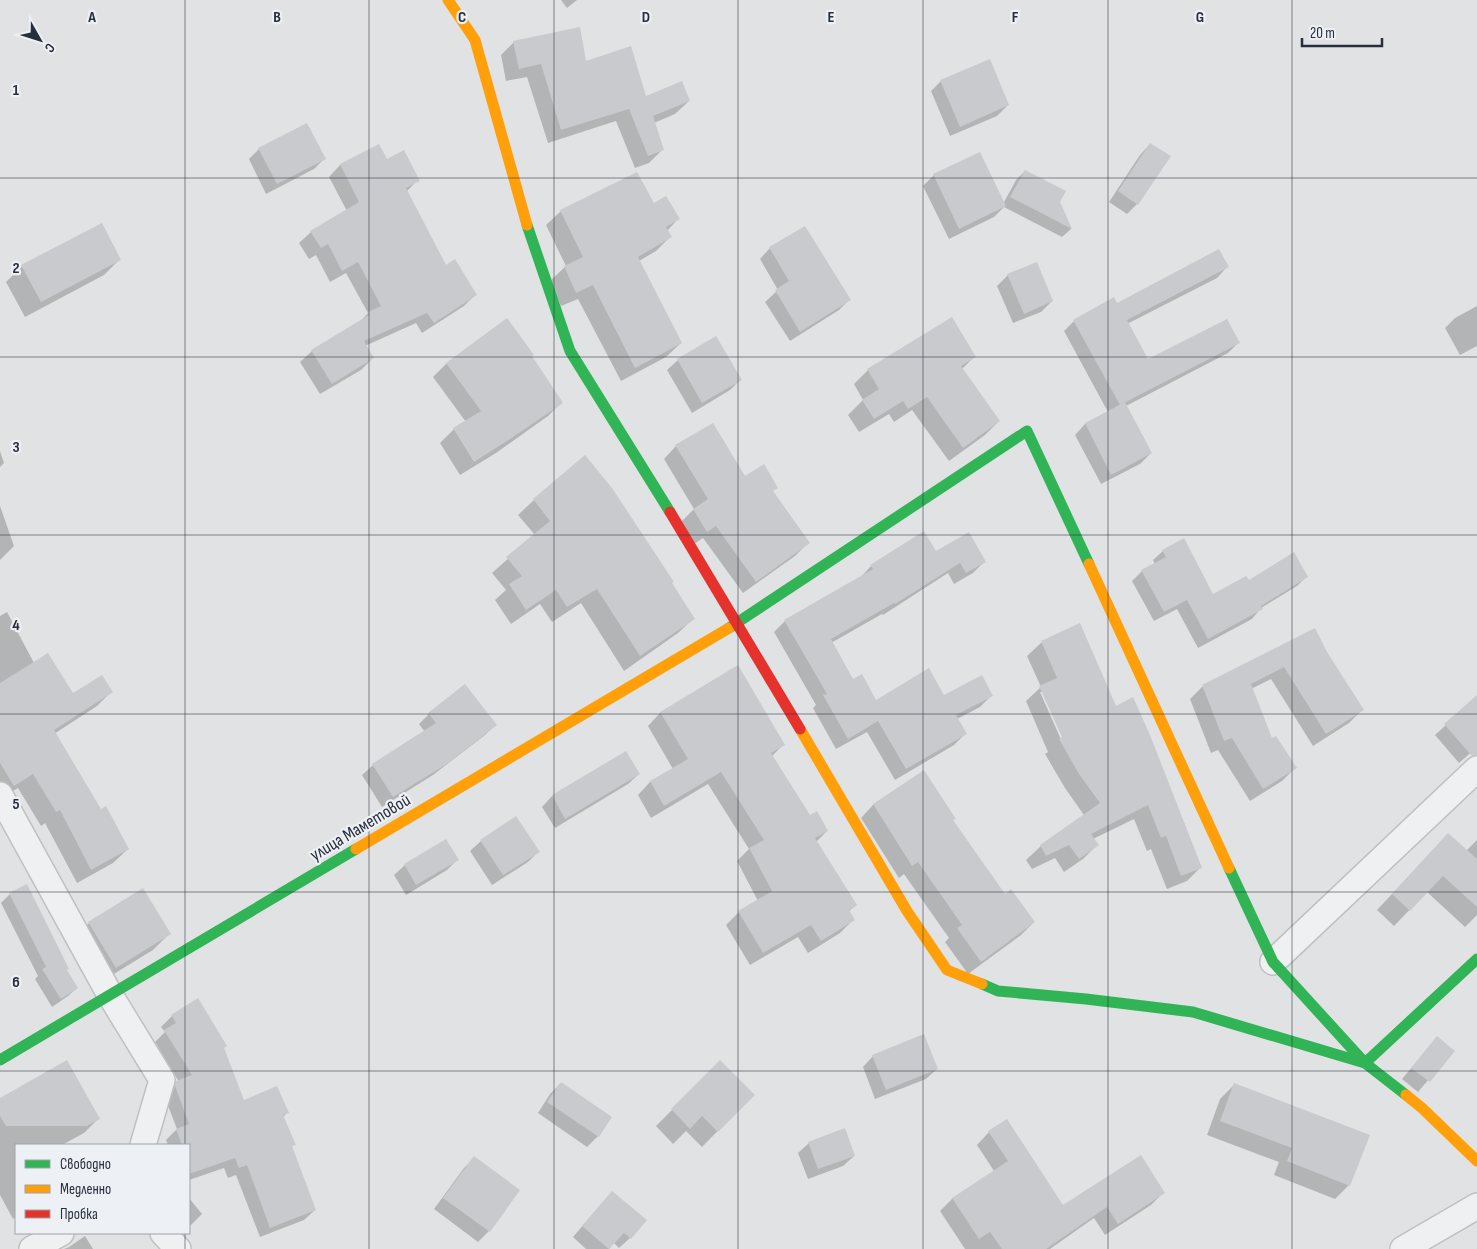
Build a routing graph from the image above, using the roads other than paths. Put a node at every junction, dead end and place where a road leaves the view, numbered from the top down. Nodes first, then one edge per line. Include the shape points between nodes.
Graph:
1 (448, 0) edge
2 (737, 623) junction
3 (1477, 769) edge
4 (0, 796) edge
5 (1477, 959) edge
6 (1273, 962) junction
7 (110, 995) junction
8 (0, 1060) edge
9 (1365, 1063) junction
10 (143, 1144) edge
11 (1477, 1162) edge
12 (1477, 1206) edge
13 (60, 1234) edge
14 (164, 1234) edge
15 (32, 1249) edge
16 (178, 1249) edge
17 (1403, 1249) edge

1 - 2 street via 475,40 526,222 570,352
2 - 6 street, улица Маметовой via 1027,431
2 - 7 street, улица Маметовой
2 - 9 street via 907,911 947,970 998,991 1193,1012
3 - 6 street
4 - 7 street
5 - 9 street
6 - 9 street
7 - 8 street, улица Маметовой
7 - 10 street via 162,1080
9 - 11 street via 1422,1108
12 - 17 street
13 - 15 street
14 - 16 street

